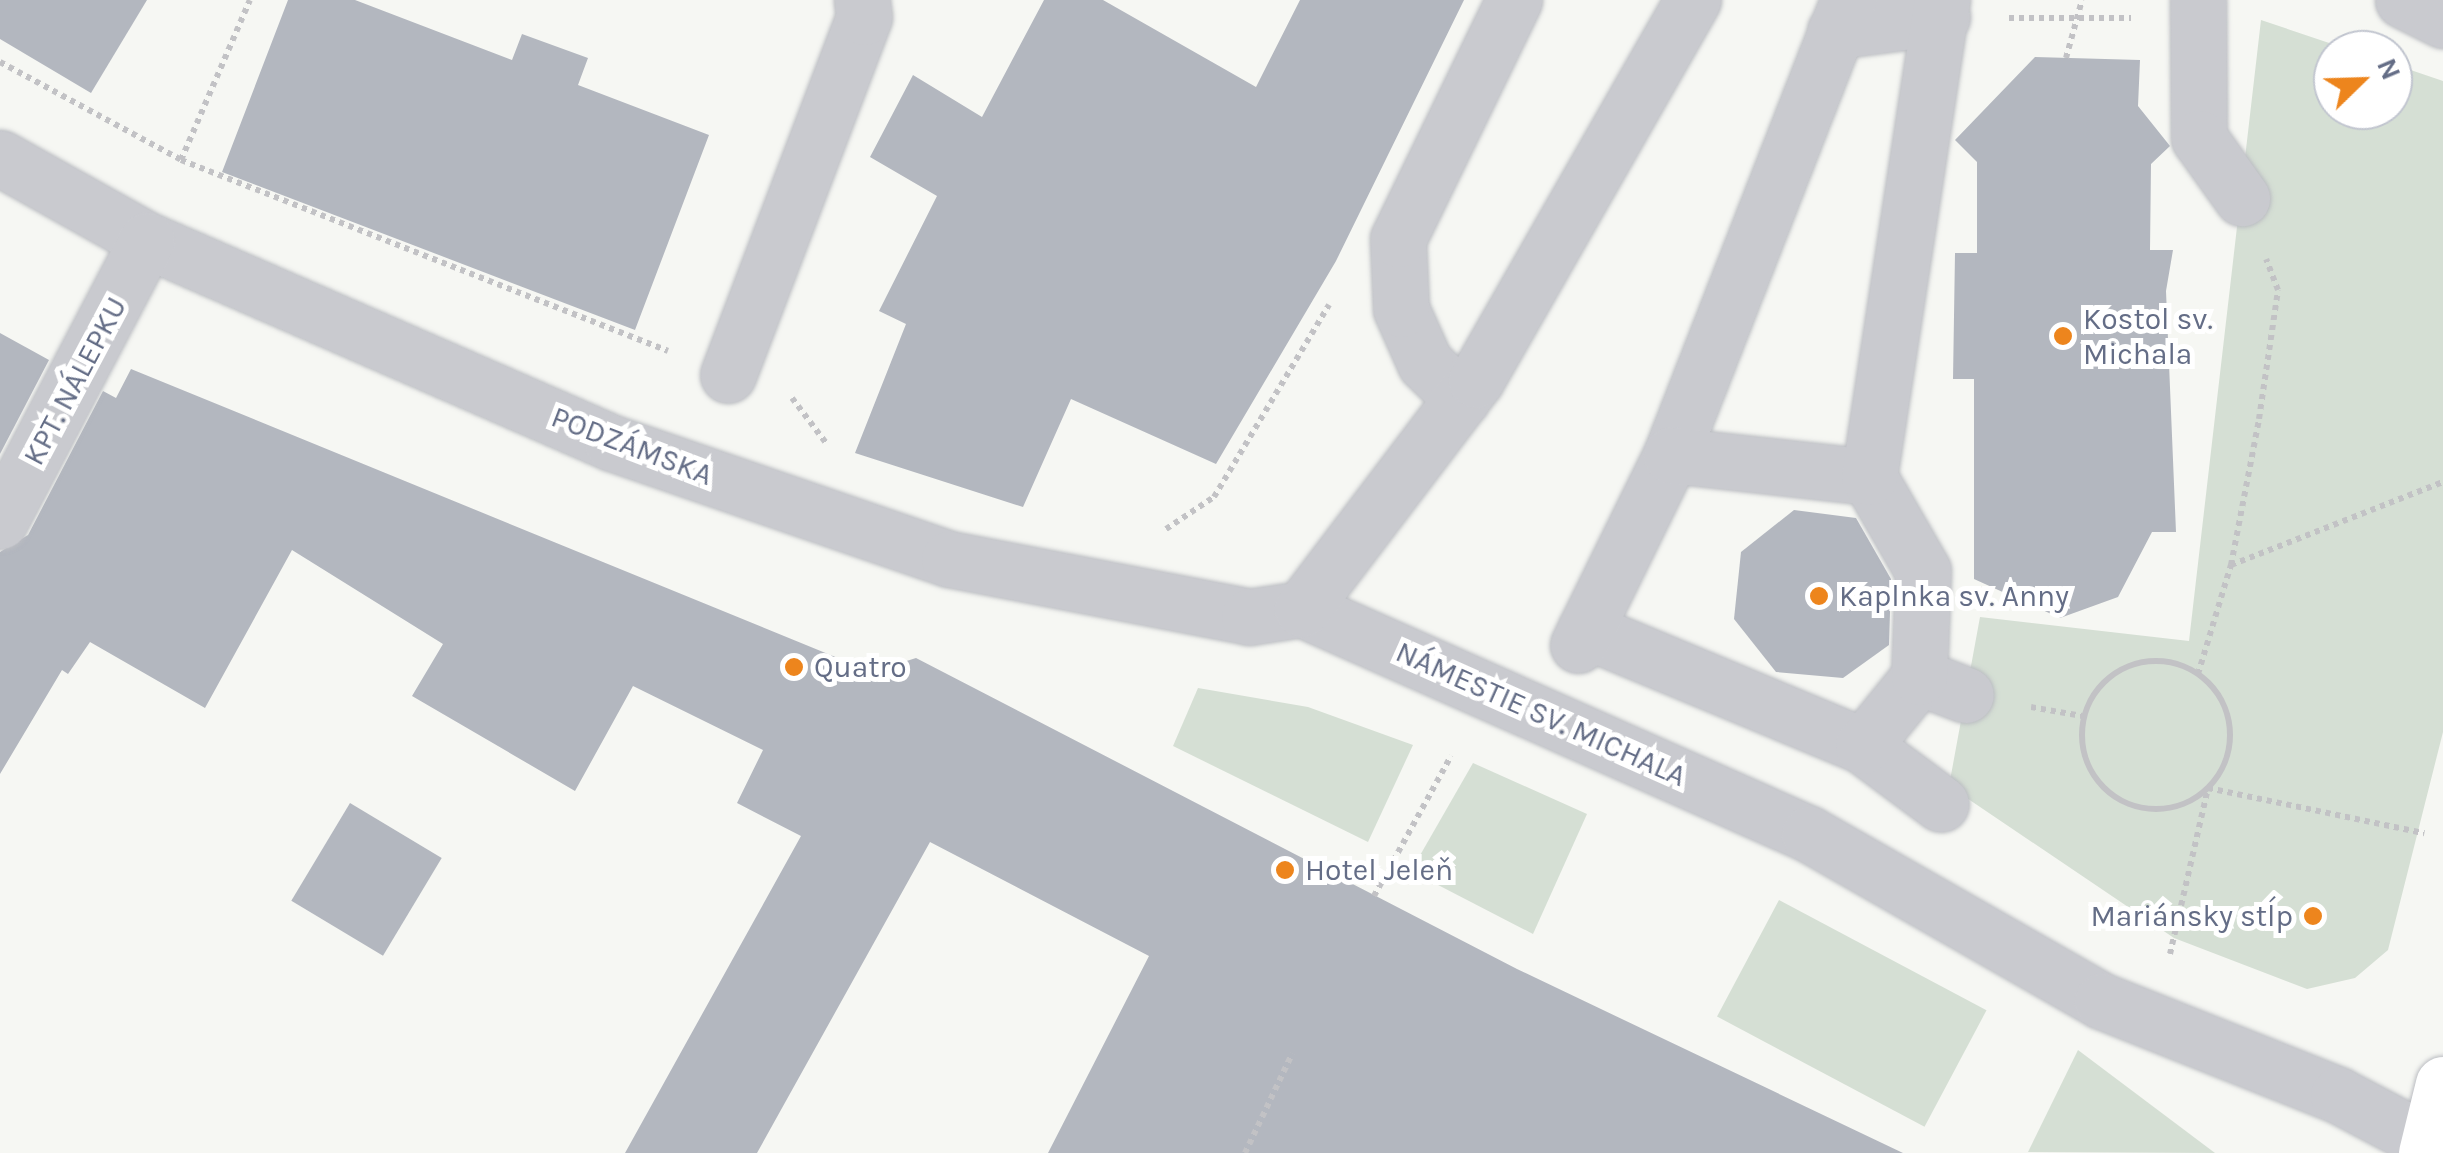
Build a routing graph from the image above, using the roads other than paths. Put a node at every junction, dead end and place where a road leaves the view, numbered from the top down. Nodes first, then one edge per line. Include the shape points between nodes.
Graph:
1 (862, 0) edge
2 (1514, 0) edge
3 (1693, 0) edge
4 (2198, 0) edge
5 (2403, 0) edge
6 (1942, 9) edge
7 (1841, 16) edge
8 (2443, 20) edge
9 (0, 158) edge
10 (2242, 198) road end
11 (147, 240) junction
12 (728, 374) road end
13 (1462, 398) junction
14 (1670, 455) junction
15 (1869, 477) junction
16 (0, 520) edge
17 (1302, 609) junction
18 (1864, 746) junction
19 (1941, 804) dead end
20 (2443, 1084) edge
21 (2427, 1147) edge

1 - 12 street via 864,17
2 - 13 street via 1398,239 1401,309 1424,364
3 - 13 street
4 - 10 street via 2199,138
5 - 8 street
6 - 7 street
6 - 15 street
7 - 14 street
9 - 11 street, PODZÁMSKA
11 - 16 street, KPT. NÁLEPKU
11 - 17 street, PODZÁMSKA via 612,443 949,559 1248,617
13 - 17 street
14 - 15 street
14 - 18 street via 1581,638
15 - 18 street via 1922,571 1942,686
17 - 21 street, NÁMESTIE SV. MICHALA via 1809,834 2102,1002 2338,1095
18 - 19 street
20 - 21 main road, NÁMESTIE SV. MICHALA

